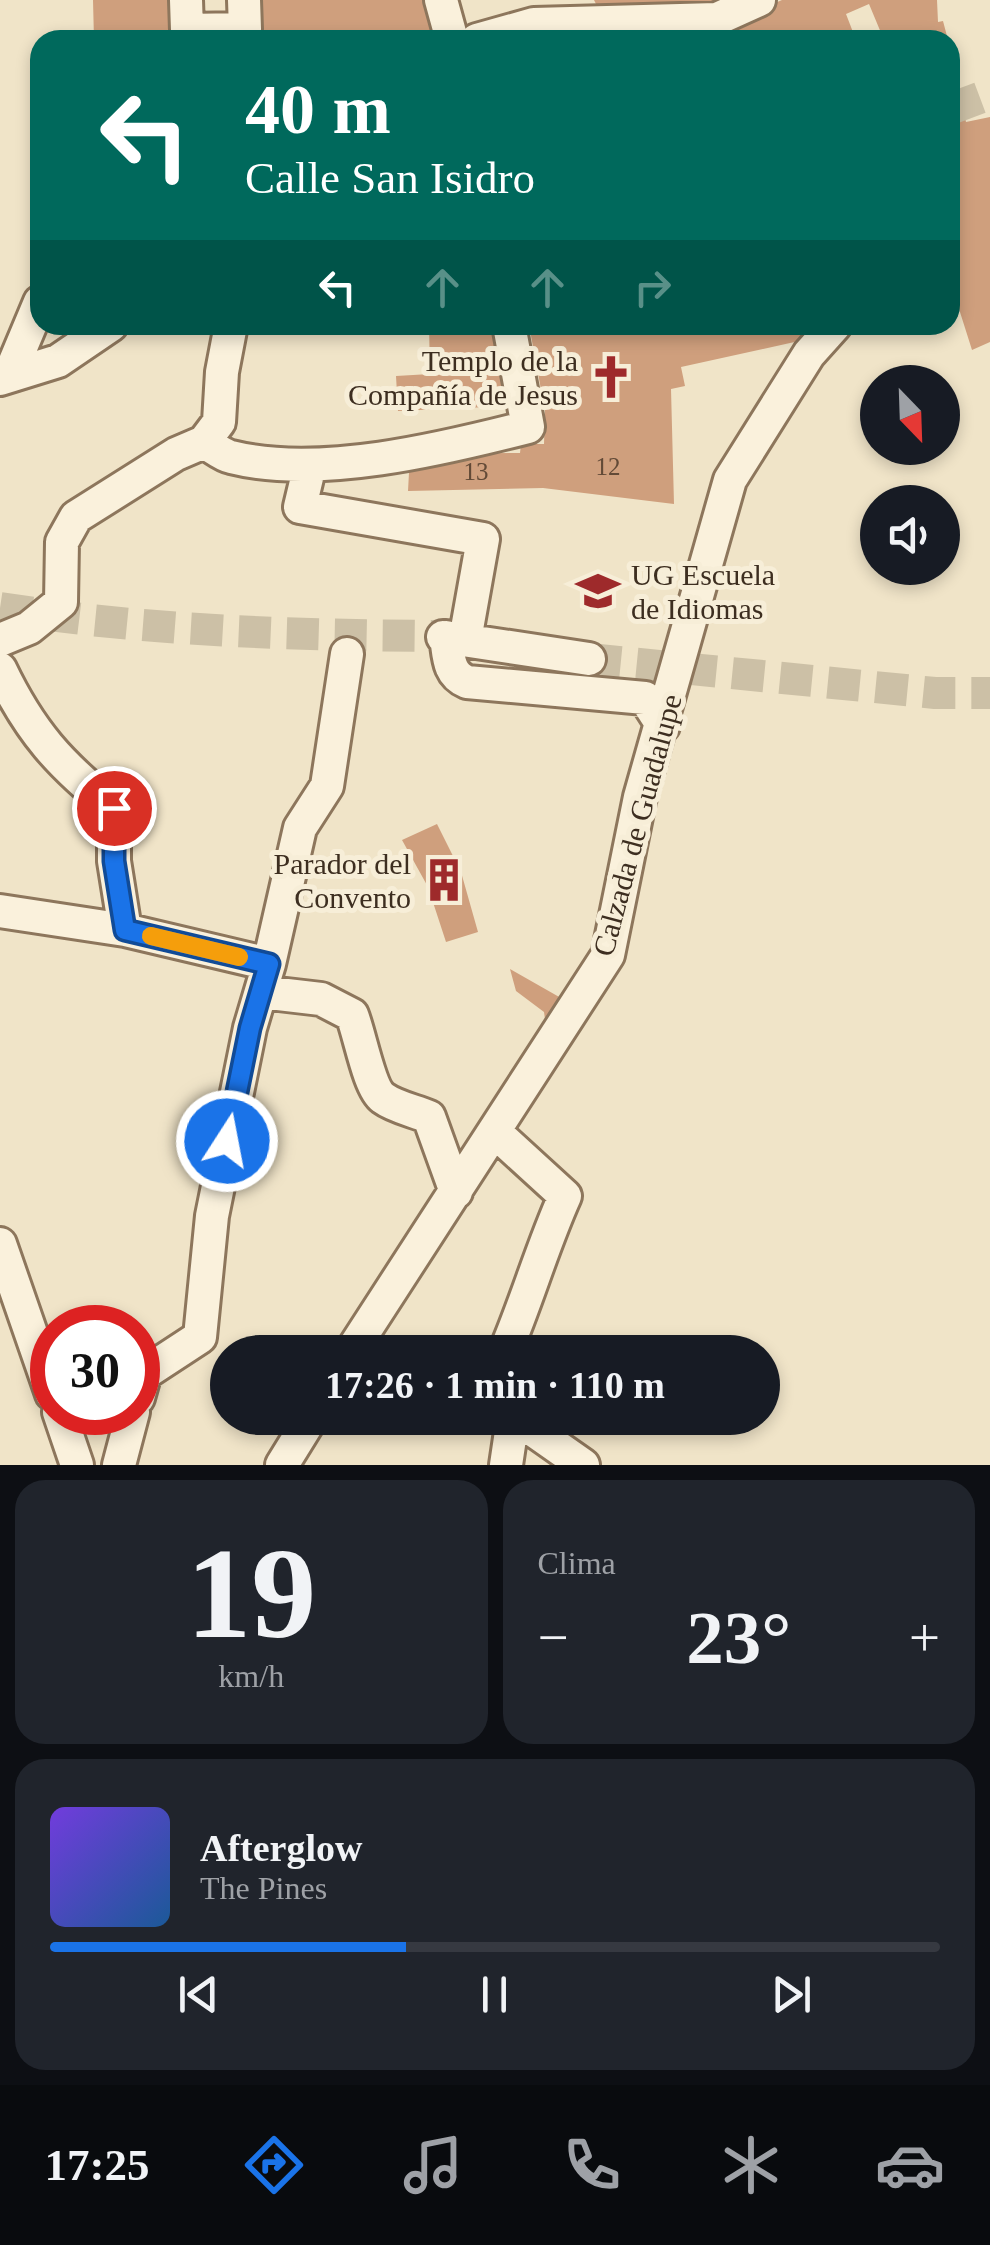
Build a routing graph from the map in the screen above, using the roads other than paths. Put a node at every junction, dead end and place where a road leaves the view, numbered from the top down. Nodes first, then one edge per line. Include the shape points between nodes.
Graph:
1 (441, 0) edge
2 (562, 0) edge
3 (759, 0) edge
4 (182, 23) edge
5 (241, 23) edge
6 (534, 24) junction
7 (449, 30) edge
8 (512, 30) edge
9 (30, 323) edge
10 (96, 335) edge
11 (230, 335) edge
12 (511, 335) edge
13 (826, 335) edge
14 (4, 378) edge
15 (204, 442) junction
16 (310, 466) junction
17 (450, 638) junction
18 (0, 640) edge
19 (346, 654) dead end
20 (589, 659) tunnel mouth
21 (0, 669) edge
22 (663, 726) junction
23 (0, 910) edge
24 (125, 930) junction
25 (265, 978) junction
26 (495, 1132) junction
27 (456, 1192) junction
28 (0, 1244) edge
29 (30, 1331) edge
30 (362, 1335) edge
31 (512, 1335) edge
32 (160, 1362) edge
33 (67, 1435) edge
34 (127, 1435) edge
35 (301, 1435) edge
36 (511, 1435) edge
37 (539, 1435) edge
38 (77, 1465) edge
39 (119, 1465) edge
40 (282, 1465) edge
41 (506, 1465) edge
42 (584, 1465) edge

1 - 7 street
2 - 6 street
3 - 6 street via 717,19
4 - 5 street
6 - 8 street
9 - 14 street
10 - 14 street via 58,361
11 - 15 street via 220,422
12 - 16 street via 528,427 449,447
13 - 22 street, Calzada de Guadalupe via 730,480
15 - 16 street via 228,457
15 - 18 street via 76,517 62,542 61,602 29,628
16 - 17 street via 300,507 483,539
17 - 20 street
17 - 22 street via 450,668 467,682 645,698
19 - 25 street via 326,786 300,828
21 - 24 street via 42,742 114,808
22 - 26 street, Calzada de Guadalupe via 640,796 608,955
23 - 24 street
24 - 25 street
25 - 27 street via 352,1015 369,1077 381,1097 429,1117
25 - 32 street via 212,1216 200,1337
26 - 27 street, Calzada de Guadalupe
26 - 31 street via 565,1196
27 - 30 street, Calzada de Guadalupe
28 - 29 street
33 - 38 street
34 - 39 street
35 - 40 street
36 - 41 street
37 - 42 street

